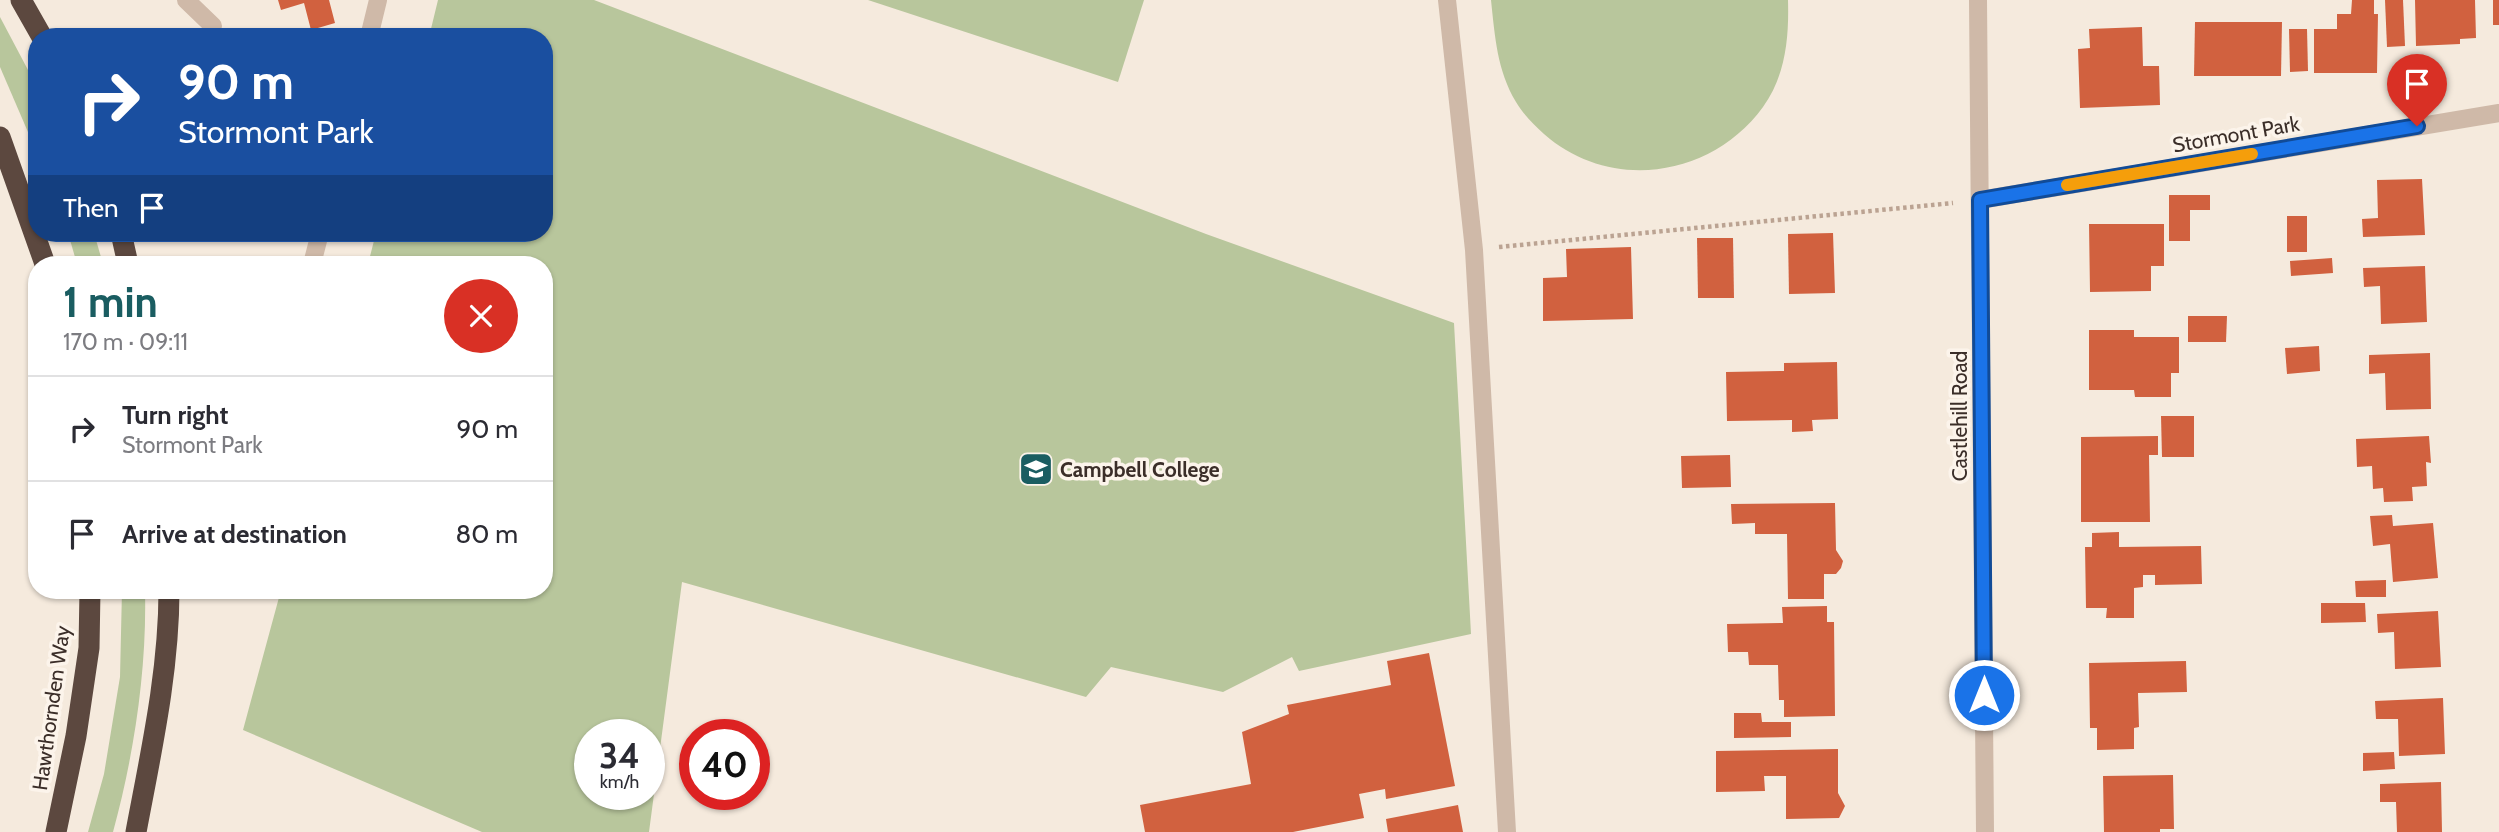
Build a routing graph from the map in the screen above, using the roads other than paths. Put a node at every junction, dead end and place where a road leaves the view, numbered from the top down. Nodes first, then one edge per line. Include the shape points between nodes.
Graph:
1 (21, 0) edge
2 (186, 0) edge
3 (379, 0) edge
4 (1447, 0) edge
5 (1978, 0) edge
6 (212, 26) dead end
7 (37, 28) edge
8 (371, 28) edge
9 (2499, 113) edge
10 (0, 137) edge
11 (1980, 200) junction
12 (28, 216) edge
13 (90, 599) edge
14 (169, 599) edge
15 (56, 832) edge
16 (136, 832) edge
17 (1507, 832) edge
18 (1985, 832) edge

1 - 7 highway
2 - 6 street
3 - 8 street
4 - 17 street via 1474,250
5 - 11 street, Castlehill Road
9 - 11 street, Stormont Park
10 - 12 highway
11 - 18 street, Castlehill Road
13 - 15 highway, Hawthornden Way via 89,648
14 - 16 highway via 156,726

